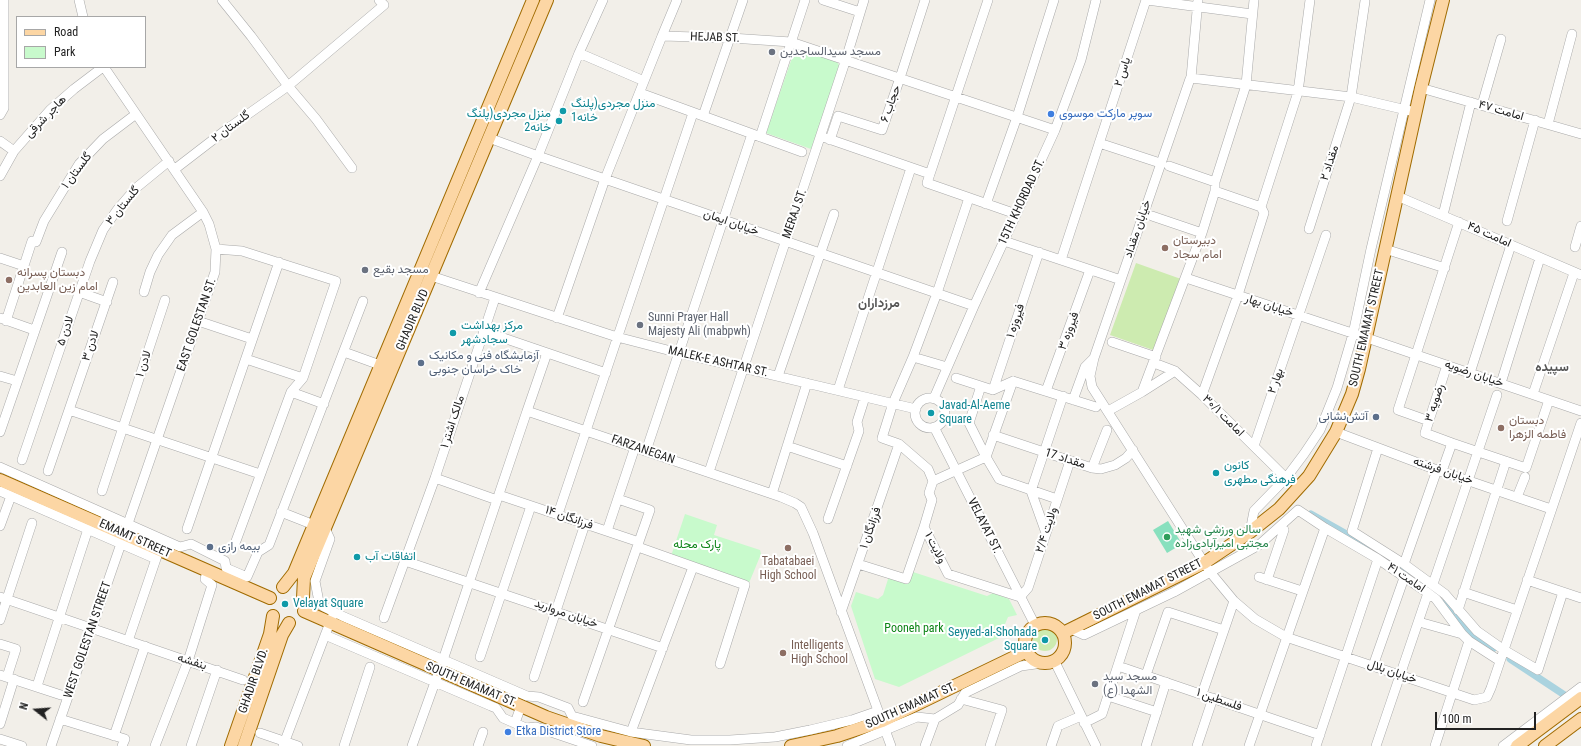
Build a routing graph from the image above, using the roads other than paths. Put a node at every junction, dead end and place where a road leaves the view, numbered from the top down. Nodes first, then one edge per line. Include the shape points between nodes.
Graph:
1 (78, 0) edge
2 (222, 0) edge
3 (379, 0) edge
4 (533, 0) edge
5 (547, 0) edge
6 (603, 0) edge
7 (677, 0) edge
8 (743, 0) edge
9 (805, 0) edge
10 (823, 0) edge
11 (864, 0) edge
12 (925, 0) edge
13 (988, 0) edge
14 (1054, 0) edge
15 (1096, 0) edge
16 (1146, 0) edge
17 (1254, 0) edge
18 (1310, 0) edge
19 (1365, 0) edge
20 (1430, 0) edge
21 (1442, 0) edge
22 (1198, 3) edge
23 (3, 5) edge
24 (860, 12) junction
25 (1252, 14) junction
26 (83, 16) edge
27 (1572, 34) dead end
28 (662, 36) junction
29 (731, 38) junction
30 (1501, 39) dead end
31 (791, 42) junction
32 (579, 53) junction
33 (846, 59) junction
34 (102, 68) edge
35 (104, 68) edge
36 (900, 78) junction
37 (1191, 78) junction
38 (644, 81) junction
39 (1246, 85) junction
40 (288, 86) junction
41 (1420, 88) junction
42 (1298, 92) junction
43 (640, 93) junction
44 (957, 97) junction
45 (1351, 97) junction
46 (1472, 102) junction
47 (1482, 105) junction
48 (1409, 111) junction
49 (693, 113) junction
50 (136, 114) junction
51 (0, 115) edge
52 (703, 116) junction
53 (1016, 117) junction
54 (1535, 120) junction
55 (1548, 124) junction
56 (1055, 130) junction
57 (1581, 134) edge
58 (756, 136) junction
59 (820, 137) junction
60 (489, 138) junction
61 (0, 140) edge
62 (830, 140) junction
63 (1099, 143) junction
64 (14, 151) junction
65 (802, 152) dead end
66 (538, 156) junction
67 (169, 161) junction
68 (1160, 163) junction
69 (1170, 166) dead end
70 (352, 168) dead end
71 (911, 168) junction
72 (175, 169) junction
73 (0, 176) edge
74 (605, 179) junction
75 (929, 179) junction
76 (1215, 187) junction
77 (1397, 196) junction
78 (969, 198) junction
79 (663, 199) junction
80 (986, 204) junction
81 (1262, 210) junction
82 (203, 212) junction
83 (834, 214) dead end
84 (1016, 214) junction
85 (1443, 215) junction
86 (1152, 216) dead end
87 (724, 220) junction
88 (1507, 221) dead end
89 (1459, 222) junction
90 (1581, 226) edge
91 (1310, 229) dead end
92 (1202, 233) junction
93 (1326, 235) dead end
94 (786, 241) junction
95 (1004, 241) junction
96 (1511, 245) junction
97 (1575, 247) dead end
98 (216, 249) junction
99 (1386, 249) junction
100 (62, 252) dead end
101 (1039, 252) junction
102 (820, 253) junction
103 (0, 258) edge
104 (1540, 258) junction
105 (90, 260) joint
106 (1061, 260) junction
107 (279, 262) junction
108 (1368, 265) junction
109 (24, 266) junction
110 (1382, 267) junction
111 (1445, 268) junction
112 (1090, 270) junction
113 (419, 272) junction
114 (877, 273) junction
115 (1578, 274) edge
116 (431, 276) junction
117 (1186, 278) junction
118 (1121, 280) junction
119 (114, 282) dead end
120 (79, 292) junction
121 (144, 292) dead end
122 (479, 293) junction
123 (937, 293) junction
124 (1238, 296) junction
125 (495, 298) junction
126 (165, 300) dead end
127 (363, 301) dead end
128 (106, 302) junction
129 (974, 306) junction
130 (1299, 316) junction
131 (557, 318) junction
132 (3, 320) edge
133 (198, 321) junction
134 (34, 330) junction
135 (483, 332) junction
136 (1353, 334) junction
137 (617, 337) junction
138 (1367, 338) junction
139 (252, 339) junction
140 (1112, 342) dead end
141 (344, 352) junction
142 (547, 353) junction
143 (679, 353) junction
144 (1417, 355) junction
145 (914, 357) junction
146 (1094, 358) junction
147 (246, 359) junction
148 (1155, 360) junction
149 (380, 365) junction
150 (1447, 365) junction
151 (947, 367) junction
152 (744, 368) junction
153 (1175, 371) junction
154 (606, 373) junction
155 (1470, 373) junction
156 (0, 376) edge
157 (778, 376) junction
158 (303, 378) junction
159 (956, 378) dead end
160 (17, 381) junction
161 (1013, 381) junction
162 (807, 383) junction
163 (1501, 384) junction
164 (981, 386) junction
165 (838, 390) junction
166 (993, 390) junction
167 (1046, 391) junction
168 (291, 392) junction
169 (1142, 392) junction
170 (1533, 394) junction
171 (1202, 395) junction
172 (1497, 395) dead end
173 (1063, 396) junction
174 (866, 397) junction
175 (934, 398) junction
176 (1073, 400) junction
177 (1549, 400) junction
178 (892, 403) junction
179 (324, 404) junction
180 (1096, 408) dead end
181 (916, 409) junction
182 (69, 410) junction
183 (527, 411) junction
184 (1108, 411) junction
185 (1581, 411) edge
186 (1428, 421) junction
187 (1581, 423) edge
188 (934, 427) junction
189 (123, 428) junction
190 (1106, 430) dead end
191 (587, 431) junction
192 (0, 432) edge
193 (1336, 432) junction
194 (993, 435) junction
195 (1315, 438) junction
196 (158, 440) junction
197 (1452, 443) junction
198 (899, 444) junction
199 (1328, 445) junction
200 (787, 446) junction
201 (1254, 446) junction
202 (635, 447) junction
203 (1378, 448) junction
204 (1133, 450) junction
205 (646, 451) junction
206 (1477, 452) junction
207 (1044, 453) junction
208 (986, 457) junction
209 (211, 458) junction
210 (22, 460) dead end
211 (1070, 461) junction
212 (1506, 461) junction
213 (847, 466) junction
214 (0, 467) edge
215 (1092, 468) junction
216 (1439, 470) junction
217 (48, 471) dead end
218 (957, 471) junction
219 (709, 472) junction
220 (260, 474) junction
221 (1525, 477) dead end
222 (435, 478) junction
223 (1286, 478) junction
224 (1467, 479) junction
225 (0, 480) edge
226 (933, 481) junction
227 (1496, 490) junction
228 (0, 491) edge
229 (102, 491) dead end
230 (1031, 491) junction
231 (772, 494) junction
232 (10, 496) junction
233 (498, 497) junction
234 (1517, 497) junction
235 (618, 499) junction
236 (1057, 499) junction
237 (531, 506) junction
238 (1551, 509) junction
239 (281, 512) junction
240 (558, 514) junction
241 (828, 520) dead end
242 (32, 523) dead end
243 (585, 524) junction
244 (0, 526) edge
245 (319, 527) junction
246 (924, 527) junction
247 (1280, 528) junction
248 (1325, 528) junction
249 (88, 529) junction
250 (187, 529) dead end
251 (607, 531) junction
252 (1250, 532) junction
253 (1046, 533) junction
254 (125, 534) junction
255 (639, 544) junction
256 (233, 549) dead end
257 (178, 552) junction
258 (158, 554) junction
259 (1378, 559) junction
260 (405, 561) junction
261 (858, 564) junction
262 (1404, 564) junction
263 (693, 567) junction
264 (1207, 568) junction
265 (207, 571) junction
266 (1404, 578) junction
267 (1527, 580) junction
268 (470, 582) junction
269 (1433, 584) junction
270 (283, 587) junction
271 (1302, 591) junction
272 (1463, 592) junction
273 (1563, 592) junction
274 (502, 593) junction
275 (1428, 593) junction
276 (1020, 597) junction
277 (270, 598) junction
278 (303, 598) junction
279 (1581, 598) edge
280 (3, 599) edge
281 (1234, 601) junction
282 (1136, 610) junction
283 (1458, 610) junction
284 (1517, 610) junction
285 (304, 611) junction
286 (556, 611) junction
287 (841, 612) junction
288 (273, 616) junction
289 (59, 617) junction
290 (332, 618) junction
291 (384, 618) dead end
292 (0, 620) edge
293 (289, 622) junction
294 (1419, 622) junction
295 (1035, 625) junction
296 (92, 628) junction
297 (609, 629) junction
298 (1224, 630) junction
299 (1067, 631) junction
300 (1462, 634) junction
301 (325, 635) junction
302 (1286, 637) junction
303 (128, 641) junction
304 (1469, 641) junction
305 (0, 644) edge
306 (145, 646) junction
307 (663, 648) junction
308 (1504, 650) junction
309 (1027, 651) junction
310 (480, 657) dead end
311 (1345, 657) junction
312 (188, 661) junction
313 (1500, 661) junction
314 (1048, 662) junction
315 (720, 664) dead end
316 (441, 665) junction
317 (1118, 666) junction
318 (1373, 666) junction
319 (370, 668) dead end
320 (217, 670) junction
321 (1146, 675) junction
322 (1399, 675) junction
323 (534, 676) dead end
324 (7, 677) edge
325 (243, 680) dead end
326 (1166, 682) junction
327 (434, 683) junction
328 (37, 686) junction
329 (1581, 687) edge
330 (1452, 693) junction
331 (1202, 694) junction
332 (61, 695) dead end
333 (1108, 696) junction
334 (1213, 698) junction
335 (1581, 698) edge
336 (961, 699) junction
337 (552, 702) junction
338 (583, 702) dead end
339 (521, 706) junction
340 (1157, 712) junction
341 (1260, 714) junction
342 (546, 718) junction
343 (60, 719) junction
344 (935, 719) junction
345 (1082, 719) junction
346 (1581, 719) edge
347 (881, 721) junction
348 (515, 723) junction
349 (0, 724) edge
350 (483, 732) dead end
351 (631, 732) junction
352 (260, 733) dead end
353 (1320, 735) junction
354 (114, 736) junction
355 (0, 739) edge
356 (675, 742) edge
357 (125, 744) edge
358 (284, 744) edge
359 (22, 746) edge
360 (51, 746) edge
361 (155, 746) edge
362 (191, 746) edge
363 (231, 746) edge
364 (244, 746) edge
365 (298, 746) edge
366 (344, 746) edge
367 (412, 746) edge
368 (478, 746) edge
369 (592, 746) edge
370 (644, 746) edge
371 (791, 746) edge
372 (847, 746) edge
373 (891, 746) edge
374 (925, 746) edge
375 (990, 746) edge
376 (1051, 746) edge
377 (1096, 746) edge
378 (1146, 746) edge
379 (1197, 746) edge
380 (1249, 746) edge
381 (1316, 746) edge
382 (1376, 746) edge
383 (1435, 746) edge
384 (1503, 746) edge
385 (1517, 746) edge
386 (1544, 746) edge

1 - 26 street
2 - 40 street
3 - 40 street, گلستان ۲ via 384,6
4 - 113 main road, GHADIR BLVD
5 - 60 main road, GHADIR BLVD
6 - 32 street
7 - 28 street
8 - 29 street
9 - 31 street
10 - 24 street
11 - 24 street, MERAJ ST.
12 - 36 street
13 - 44 street
14 - 53 street
15 - 56 street, 15TH KHORDAD ST. via 1081,60
16 - 22 street
16 - 63 street, یاس ۲
17 - 25 street
18 - 42 street
19 - 45 street, مقداد ۲
20 - 48 street
21 - 41 main road, SOUTH EMAMAT STREET
22 - 25 street
22 - 37 street, خیابان مقداد
23 - 51 street via 4,108
24 - 33 street, MERAJ ST.
25 - 39 street
27 - 55 street
28 - 29 street, HEJAB ST.
28 - 38 street
29 - 31 street, HEJAB ST.
29 - 52 street
30 - 47 street
31 - 33 street, HEJAB ST.
31 - 58 street
32 - 38 street
32 - 66 street
33 - 36 street, HEJAB ST.
33 - 59 street, MERAJ ST.
34 - 64 street, هاجر شرقی via 50,110
35 - 50 street, EAST GOLESTAN ST.
36 - 44 street, HEJAB ST.
36 - 62 street, حجاب ۶ via 882,130 838,116
37 - 39 street
37 - 68 street, خیابان مقداد
38 - 43 street
39 - 42 street
39 - 76 street
40 - 70 street
40 - 72 street, گلستان ۲
41 - 46 street, امامت ۴۷
41 - 48 main road, SOUTH EMAMAT STREET
42 - 45 street
42 - 81 street
43 - 49 street
43 - 74 street
44 - 53 street, HEJAB ST.
44 - 75 street
45 - 48 street
45 - 91 street, مقداد ۲
46 - 47 street, امامت ۴۷
46 - 85 street
47 - 54 street, امامت ۴۷
48 - 77 main road, SOUTH EMAMAT STREET
48 - 108 street
49 - 52 street
49 - 79 street
50 - 67 street, EAST GOLESTAN ST.
50 - 109 street, گلستان ۱ via 103,139 79,164 44,220
52 - 58 street
53 - 56 street, HEJAB ST.
53 - 80 street
54 - 55 street, امامت ۴۷
54 - 88 street
55 - 57 street, امامت ۴۷
56 - 84 street, 15TH KHORDAD ST.
58 - 65 street
58 - 87 street
59 - 62 street
59 - 94 street, MERAJ ST.
60 - 66 street, خیابان ایمان
60 - 116 main road, GHADIR BLVD
61 - 64 street
62 - 71 street
63 - 68 street
63 - 106 street, یاس ۲
64 - 73 street, هاجر شرقی
66 - 74 street, خیابان ایمان
66 - 122 street
67 - 72 street, EAST GOLESTAN ST.
67 - 105 street, گلستان ۳ via 136,188 117,210 103,230
68 - 118 street, خیابان مقداد
69 - 76 street
71 - 75 street
71 - 114 street
72 - 82 street, EAST GOLESTAN ST.
74 - 79 street, خیابان ایمان
74 - 131 street
75 - 78 street
76 - 81 street
76 - 92 street
77 - 85 street, امامت ۴۵
77 - 99 main road, SOUTH EMAMAT STREET
78 - 80 street
78 - 123 street
79 - 87 street, خیابان ایمان
79 - 137 street
80 - 84 street
81 - 124 street
82 - 98 street, EAST GOLESTAN ST.
82 - 121 street via 172,235 158,255
83 - 102 street
84 - 95 street, 15TH KHORDAD ST.
85 - 89 street, امامت ۴۵
86 - 92 street
87 - 94 street, خیابان ایمان
87 - 143 street
89 - 96 street, امامت ۴۵
89 - 111 street
90 - 97 street
92 - 117 street
93 - 130 street, بهار ۲
94 - 102 street, خیابان ایمان
94 - 152 street, MERAJ ST.
95 - 101 street
95 - 129 street, 15TH KHORDAD ST.
96 - 104 street, امامت ۴۵
96 - 155 street
98 - 107 street via 242,251
98 - 133 street, EAST GOLESTAN ST. via 215,272
99 - 110 main road, SOUTH EMAMAT STREET
99 - 111 street
100 - 134 street
101 - 106 street
101 - 166 street, فیروزه ۱
102 - 114 street, خیابان ایمان
102 - 157 street
103 - 109 street
104 - 115 street, امامت ۴۵
104 - 163 street
105 - 120 street, لادن ۵
106 - 112 street
107 - 139 street
107 - 158 street via 336,281
108 - 110 street
108 - 136 street
109 - 132 street, گلستان ۱
110 - 138 main road, SOUTH EMAMAT STREET
111 - 144 street
112 - 118 street
112 - 167 street, فیروزه ۳
113 - 116 main road
113 - 149 main road, GHADIR BLVD
114 - 123 street, خیابان ایمان
114 - 165 street
115 - 170 street via 1554,332
116 - 122 street, MALEK-E ASHTAR ST.
116 - 245 main road, GHADIR BLVD
117 - 124 street, خیابان بهار
117 - 148 street
118 - 146 street, خیابان مقداد
119 - 128 street, لادن ۳
120 - 128 street
120 - 210 street, لادن ۵
122 - 125 street, MALEK-E ASHTAR ST.
123 - 129 street, خیابان ایمان
123 - 145 street
124 - 130 street, خیابان بهار
124 - 171 street
125 - 131 street, MALEK-E ASHTAR ST.
125 - 135 street, مالک اشتر ۱
126 - 189 street, لادن ۱
127 - 141 street
128 - 182 street, لادن ۳
129 - 151 street, 15TH KHORDAD ST.
130 - 136 street, خیابان بهار
130 - 201 street, بهار ۲
131 - 137 street, MALEK-E ASHTAR ST.
132 - 134 street
133 - 139 street
133 - 196 street, EAST GOLESTAN ST.
134 - 160 street
135 - 142 street
135 - 222 street, مالک اشتر ۱
136 - 138 street, خیابان بهار
136 - 195 street via 1337,388
137 - 143 street, MALEK-E ASHTAR ST.
137 - 154 street
138 - 144 street, خیابان رضویه
138 - 193 main road, SOUTH EMAMAT STREET via 1352,394
139 - 147 street
140 - 148 street, امامت ۳۰/۱
141 - 149 street
141 - 179 street
142 - 154 street
142 - 183 street
143 - 152 street, MALEK-E ASHTAR ST.
143 - 205 street
144 - 150 street, خیابان رضویه
144 - 186 street via 1398,410
145 - 151 street
145 - 178 street
146 - 176 street via 1085,367
146 - 184 street, خیابان مقداد via 1090,376 1092,387
147 - 158 street
147 - 209 street
148 - 153 street, امامت ۳۰/۱
148 - 169 street
149 - 245 main road, GHADIR BLVD
150 - 155 street, خیابان رضویه
150 - 186 street, رضویه ۳
151 - 175 street, 15TH KHORDAD ST.
152 - 157 street, MALEK-E ASHTAR ST.
152 - 219 street, MERAJ ST.
153 - 169 street
153 - 171 street, امامت ۳۰/۱
154 - 191 street
155 - 163 street, خیابان رضویه
156 - 160 street
157 - 162 street, MALEK-E ASHTAR ST.
158 - 168 street
159 - 164 street
160 - 192 street
161 - 166 street
161 - 167 street
161 - 194 street
162 - 165 street, MALEK-E ASHTAR ST.
162 - 200 street
163 - 170 street, خیابان رضویه
164 - 166 street
164 - 208 street via 969,423
165 - 174 street, MALEK-E ASHTAR ST.
167 - 173 street
168 - 179 street
168 - 220 street
169 - 184 street
170 - 177 street, خیابان رضویه
171 - 201 street, امامت ۳۰/۱
172 - 206 street
173 - 176 street
173 - 207 street
174 - 178 street, MALEK-E ASHTAR ST.
174 - 213 street via 857,422 859,431
175 - 181 street via 924,399
175 - 188 street via 942,404 945,412 942,421
176 - 180 street
177 - 185 street, خیابان رضویه
177 - 212 street, رضویه ۳ via 1526,468
178 - 181 street, MALEK-E ASHTAR ST.
178 - 198 street via 882,438
179 - 239 street
181 - 188 street via 915,415 919,422 926,427
182 - 189 street
182 - 217 street, لادن ۳
183 - 191 street, FARZANEGAN
183 - 233 street
184 - 204 street, خیابان مقداد
186 - 197 street, رضویه ۳ via 1425,433
187 - 238 street, خیابان بلال
188 - 218 street, VELAYAT ST.
189 - 196 street
189 - 229 street, لادن ۱
190 - 215 street
191 - 202 street, FARZANEGAN
191 - 240 street
193 - 199 main road, SOUTH EMAMAT STREET
193 - 203 street, خیابان فرشته
194 - 207 street, مقداد 17
194 - 208 street
195 - 199 street
195 - 223 street
196 - 209 street
196 - 254 street, EAST GOLESTAN ST.
197 - 206 street, رضویه ۳
197 - 216 street
198 - 226 street via 928,469
198 - 261 street, فرزانگان ۱
199 - 252 main road, SOUTH EMAMAT STREET via 1304,481 1279,509
200 - 213 street
200 - 231 street
201 - 223 street, امامت ۳۰/۱
202 - 205 street, FARZANEGAN
202 - 235 street
203 - 216 street, خیابان فرشته
203 - 262 street via 1352,531
204 - 215 street, مقداد 17 via 1115,465 1101,469
204 - 264 street, خیابان مقداد
205 - 219 street, FARZANEGAN
206 - 212 street, رضویه ۳
206 - 224 street
207 - 211 street, مقداد 17
207 - 230 street
208 - 218 street
208 - 230 street via 999,479
209 - 220 street
209 - 250 street
211 - 215 street, مقداد 17
211 - 236 street, ولایت ۲/۴
212 - 227 street
213 - 241 street
214 - 254 street
216 - 224 street, خیابان فرشته
216 - 262 street
218 - 226 street
218 - 276 street, VELAYAT ST.
219 - 231 street, FARZANEGAN
220 - 256 street
221 - 234 street
222 - 233 street, فرزانگان ۱۴
222 - 260 street, مالک اشتر ۱
223 - 252 street via 1254,511
224 - 227 street, خیابان فرشته
224 - 269 street
225 - 254 main road, EMAMT STREET
226 - 246 street via 929,493 932,500
227 - 234 street, خیابان فرشته
227 - 272 street
228 - 232 street
230 - 236 street
230 - 253 street
231 - 287 street, FARZANEGAN via 801,508
232 - 244 street
232 - 249 street
233 - 237 street, فرزانگان ۱۴
233 - 268 street
234 - 238 street, خیابان فرشته
235 - 251 street
235 - 255 street via 650,510
236 - 253 street, ولایت ۲/۴
237 - 240 street, فرزانگان ۱۴
237 - 274 street
238 - 267 street, خیابان بلال
239 - 245 street
239 - 257 street via 269,545 258,552 247,577 226,568 225,561 191,544
240 - 243 street, فرزانگان ۱۴
242 - 280 street
243 - 251 street, فرزانگان ۱۴
243 - 286 street
245 - 270 main road, GHADIR BLVD via 294,573
245 - 278 main road, GHADIR BLVD via 304,578
245 - 290 street via 330,539 316,576 316,589 319,602
246 - 261 street, ولایت ۱ via 906,579
246 - 276 street, ولایت ۱ via 948,574
247 - 248 street, امامت ۴۱ via 1298,510
247 - 264 street via 1259,545
247 - 271 street via 1284,530 1263,579
248 - 259 street, امامت ۴۱
248 - 271 street
249 - 254 street
249 - 289 street
251 - 255 street, فرزانگان ۱۴
252 - 264 main road, SOUTH EMAMAT STREET
253 - 276 street, ولایت ۲/۴ via 1028,588
254 - 257 street
254 - 258 main road, EMAMT STREET
254 - 296 street, WEST GOLESTAN STREET
255 - 263 street, فرزانگان ۱۴
255 - 297 street
257 - 258 main road, EMAMT STREET
257 - 265 main road, EMAMT STREET
258 - 303 street
259 - 266 street, امامت ۴۱
259 - 311 street
260 - 268 street, خیابان مروارید
260 - 291 street, مالک اشتر ۱
261 - 287 street, فرزانگان ۱
262 - 269 street
263 - 307 street
263 - 315 street, فرزانگان ۱۴ via 745,585
264 - 281 street, خیابان بلال
264 - 282 street
264 - 299 main road, SOUTH EMAMAT STREET
265 - 277 main road, EMAMT STREET
265 - 312 street via 205,579 212,585
266 - 275 street, امامت ۴۱
266 - 318 street
267 - 273 street
267 - 284 street, خیابان بلال
268 - 274 street, خیابان مروارید
268 - 316 street
269 - 283 street
270 - 277 main road via 276,590
270 - 278 main road via 294,588
271 - 302 street
272 - 283 street
272 - 284 street
273 - 279 street
273 - 308 street via 1538,670
274 - 286 street, خیابان مروارید
274 - 310 street
275 - 294 street
275 - 300 street, امامت ۴۱ via 1436,599
276 - 295 street, VELAYAT ST.
277 - 288 main road via 269,607
278 - 285 main road
280 - 289 street, بنفشه
280 - 292 street
281 - 298 street
281 - 302 street, خیابان بلال via 1255,619
282 - 299 street via 1084,635
282 - 317 street
283 - 308 street via 1477,631
284 - 308 street, خیابان بلال
285 - 290 main road, SOUTH EMAMAT ST.
285 - 293 main road via 298,619
286 - 297 street, خیابان مروارید
286 - 323 street
287 - 347 street, FARZANEGAN
288 - 293 main road via 280,621
288 - 363 main road, GHADIR BLVD. via 270,634
289 - 296 street, بنفشه
289 - 328 street
290 - 301 street
290 - 316 main road, SOUTH EMAMAT ST.
293 - 364 main road, GHADIR BLVD. via 282,635
294 - 300 street
294 - 322 street
295 - 299 main road via 1047,622
295 - 309 main road via 1026,635
296 - 303 street, بنفشه
296 - 343 street, WEST GOLESTAN STREET
297 - 307 street, خیابان مروارید
297 - 338 street
298 - 321 street via 1168,612
298 - 331 street
299 - 314 main road via 1059,657
300 - 304 street, امامت ۴۱
301 - 327 street
301 - 358 street
302 - 311 street, خیابان بلال
302 - 341 street
303 - 306 street, بنفشه
304 - 313 street, امامت ۴۱
304 - 330 street
305 - 324 street via 16,649
306 - 312 street, بنفشه
306 - 354 street
307 - 351 street
308 - 313 street, خیابان بلال
309 - 314 main road via 1032,658
309 - 347 main road, SOUTH EMAMAT ST.
311 - 318 street, خیابان بلال
311 - 353 street
312 - 320 street, بنفشه
312 - 361 street
313 - 330 street, خیابان بلال via 1487,697 1474,700
314 - 336 street via 1021,666 965,693
314 - 345 street
316 - 327 street
316 - 337 street via 527,696
316 - 339 main road, SOUTH EMAMAT ST.
317 - 321 street, فلسطین ۱
317 - 333 street
318 - 322 street, خیابان بلال
319 - 366 street
320 - 325 street
320 - 362 street, بنفشه
321 - 326 street, فلسطین ۱
322 - 330 street, خیابان بلال
322 - 382 street
324 - 328 street
324 - 349 street
326 - 331 street, فلسطین ۱
326 - 340 street
327 - 348 street via 496,708 503,718
327 - 367 street
328 - 332 street
329 - 384 street
330 - 383 street
331 - 334 street, فلسطین ۱
333 - 340 street
333 - 345 street via 1102,714
334 - 341 street, فلسطین ۱
334 - 379 street
335 - 385 main road
336 - 344 street via 958,705
336 - 375 street via 1002,710
337 - 342 street
337 - 351 street via 568,708 572,716
339 - 342 main road, SOUTH EMAMAT ST.
339 - 348 street
340 - 378 street
341 - 353 street, فلسطین ۱
341 - 380 street
342 - 370 main road, SOUTH EMAMAT ST. via 601,736
343 - 354 street
343 - 360 street, WEST GOLESTAN STREET
344 - 347 street via 917,717
344 - 374 street
345 - 376 street via 1058,726
345 - 377 street
346 - 386 main road
347 - 356 street via 852,720 775,736
347 - 371 main road, SOUTH EMAMAT ST. via 837,736
347 - 372 street
347 - 373 street, FARZANEGAN
348 - 369 street via 526,728 536,727
350 - 368 street
351 - 356 street
352 - 358 street
353 - 381 street
354 - 357 street
355 - 359 street
358 - 365 street

